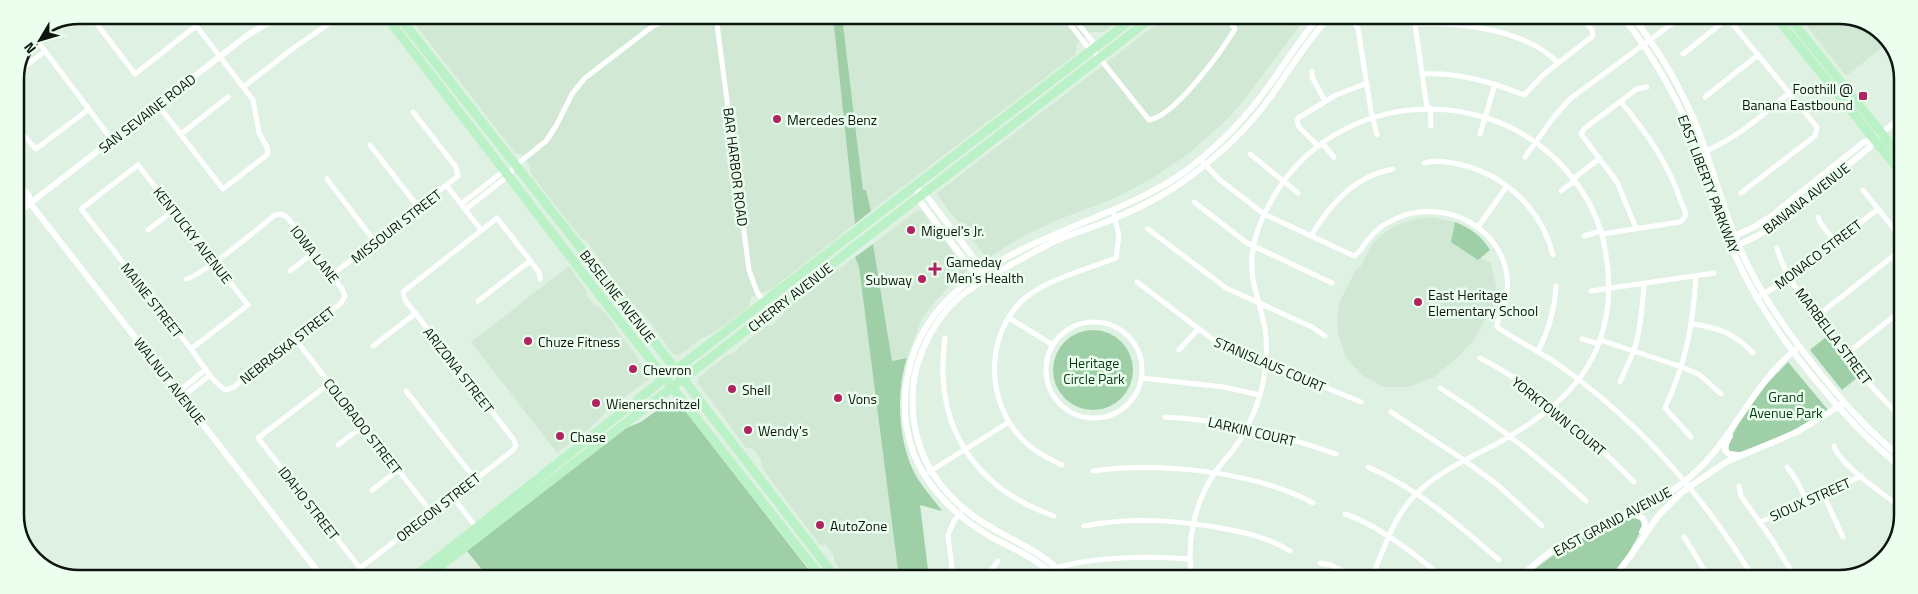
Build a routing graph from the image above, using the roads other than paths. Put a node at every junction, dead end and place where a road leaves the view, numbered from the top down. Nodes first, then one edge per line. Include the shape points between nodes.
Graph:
1 (97, 24) edge
2 (266, 24) edge
3 (328, 24) edge
4 (392, 24) edge
5 (405, 24) edge
6 (658, 24) edge
7 (717, 24) edge
8 (1070, 24) edge
9 (1078, 24) edge
10 (1126, 24) edge
11 (1144, 24) edge
12 (1232, 24) edge
13 (1313, 24) edge
14 (1323, 24) edge
15 (1355, 24) edge
16 (1415, 24) joint
17 (1588, 24) edge
18 (1628, 24) edge
19 (1638, 24) edge
20 (1672, 24) edge
21 (1720, 24) edge
22 (1733, 24) edge
23 (1782, 24) edge
24 (1795, 24) edge
25 (196, 26) joint
26 (1650, 40) junction
27 (38, 42) edge
28 (1643, 44) junction
29 (1093, 50) junction
30 (45, 51) junction
31 (1683, 54) dead end
32 (1758, 55) junction
33 (219, 56) junction
34 (1100, 58) junction
35 (1558, 63) junction
36 (26, 66) edge
37 (1312, 71) dead end
38 (1423, 74) junction
39 (1367, 83) junction
40 (1495, 84) junction
41 (243, 87) junction
42 (1647, 87) dead end
43 (1789, 93) junction
44 (228, 97) dead end
45 (1705, 97) dead end
46 (1325, 101) junction
47 (1621, 102) junction
48 (158, 105) junction
49 (1428, 108) junction
50 (89, 109) junction
51 (413, 112) dead end
52 (1485, 117) junction
53 (1372, 118) junction
54 (1894, 123) edge
55 (1431, 126) dead end
56 (1881, 132) junction
57 (181, 134) junction
58 (1480, 134) dead end
59 (1378, 135) dead end
60 (24, 136) edge
61 (1874, 139) junction
62 (112, 140) junction
63 (1536, 142) junction
64 (1320, 145) junction
65 (370, 146) dead end
66 (1894, 149) edge
67 (1703, 152) junction
68 (1250, 154) dead end
69 (1334, 156) dead end
70 (1525, 157) dead end
71 (1600, 158) junction
72 (1200, 159) junction
73 (1424, 163) dead end
74 (1894, 164) edge
75 (138, 165) joint
76 (1205, 165) junction
77 (515, 166) junction
78 (1393, 169) dead end
79 (507, 172) junction
80 (327, 179) dead end
81 (1574, 180) junction
82 (1283, 182) junction
83 (447, 186) junction
84 (1507, 186) junction
85 (915, 188) junction
86 (24, 190) edge
87 (1863, 190) dead end
88 (1561, 191) dead end
89 (1298, 193) dead end
90 (1742, 193) dead end
91 (921, 196) junction
92 (24, 197) edge
93 (463, 202) junction
94 (1194, 202) dead end
95 (30, 203) junction
96 (24, 208) edge
97 (419, 208) junction
98 (1878, 209) junction
99 (174, 210) junction
100 (466, 210) junction
101 (1113, 211) junction
102 (1264, 214) junction
103 (1818, 217) dead end
104 (1116, 218) junction
105 (1478, 227) junction
106 (1636, 228) junction
107 (1148, 229) dead end
108 (1894, 229) edge
109 (148, 230) dead end
110 (481, 230) junction
111 (1602, 232) junction
112 (1311, 236) junction
113 (1584, 236) dead end
114 (1735, 236) junction
115 (1728, 239) junction
116 (375, 242) junction
117 (1836, 243) junction
118 (1739, 245) junction
119 (1253, 246) junction
120 (1731, 248) junction
121 (1777, 248) dead end
122 (314, 252) junction
123 (1894, 255) edge
124 (1553, 256) dead end
125 (530, 261) junction
126 (215, 262) junction
127 (290, 271) dead end
128 (984, 271) junction
129 (1714, 273) dead end
130 (332, 276) junction
131 (977, 276) junction
132 (1696, 276) junction
133 (989, 278) junction
134 (1791, 278) junction
135 (186, 279) dead end
136 (540, 279) dead end
137 (982, 282) junction
138 (1136, 282) dead end
139 (1332, 283) dead end
140 (1644, 285) junction
141 (1556, 286) dead end
142 (1609, 289) junction
143 (1591, 291) dead end
144 (1763, 294) junction
145 (345, 296) joint
146 (1756, 298) junction
147 (478, 302) dead end
148 (765, 303) junction
149 (1259, 303) junction
150 (772, 312) junction
151 (416, 314) junction
152 (1894, 316) edge
153 (1816, 317) junction
154 (1008, 318) junction
155 (1693, 324) junction
156 (1198, 330) junction
157 (1325, 336) dead end
158 (296, 338) junction
159 (945, 338) dead end
160 (1582, 339) dead end
161 (1600, 342) junction
162 (1053, 345) junction
163 (373, 346) dead end
164 (1799, 347) junction
165 (191, 350) junction
166 (1179, 350) dead end
167 (1538, 351) junction
168 (1634, 351) junction
169 (1793, 352) junction
170 (1753, 353) dead end
171 (1846, 354) junction
172 (1480, 358) dead end
173 (1266, 364) junction
174 (1682, 367) junction
175 (206, 369) junction
176 (676, 370) junction
177 (210, 375) junction
178 (665, 378) junction
179 (1141, 378) junction
180 (684, 380) junction
181 (1579, 380) junction
182 (1620, 382) dead end
183 (330, 383) junction
184 (673, 388) junction
185 (1440, 388) dead end
186 (226, 390) joint
187 (406, 391) dead end
188 (180, 394) junction
189 (1721, 394) dead end
190 (1260, 395) junction
191 (1361, 402) dead end
192 (1844, 403) junction
193 (1552, 406) junction
194 (1838, 407) junction
195 (1894, 409) edge
196 (1391, 412) dead end
197 (1165, 417) dead end
198 (1009, 422) junction
199 (363, 426) junction
200 (1247, 428) junction
201 (1732, 428) junction
202 (1511, 435) junction
203 (1691, 437) dead end
204 (338, 445) dead end
205 (516, 446) joint
206 (1834, 446) dead end
207 (965, 450) junction
208 (1894, 451) edge
209 (1336, 454) dead end
210 (1740, 455) junction
211 (1464, 460) junction
212 (1894, 461) edge
213 (1062, 465) dead end
214 (1368, 467) dead end
215 (1787, 467) dead end
216 (398, 470) junction
217 (931, 470) junction
218 (1093, 471) dead end
219 (1214, 474) junction
220 (925, 475) junction
221 (1860, 476) junction
222 (475, 480) junction
223 (1634, 482) dead end
224 (1686, 484) junction
225 (1739, 486) dead end
226 (372, 490) dead end
227 (1416, 494) junction
228 (1824, 496) junction
229 (452, 497) junction
230 (1586, 501) dead end
231 (1894, 502) edge
232 (1313, 503) dead end
233 (1808, 503) junction
234 (964, 509) junction
235 (432, 513) junction
236 (1345, 514) dead end
237 (959, 515) junction
238 (1629, 515) junction
239 (1054, 516) dead end
240 (1760, 522) junction
241 (1194, 523) junction
242 (1084, 526) dead end
243 (1542, 526) dead end
244 (476, 527) junction
245 (1388, 537) junction
246 (1684, 537) dead end
247 (1843, 537) dead end
248 (1638, 545) junction
249 (1290, 551) dead end
250 (1189, 559) junction
251 (1499, 560) dead end
252 (998, 561) dead end
253 (1320, 564) dead end
254 (360, 568) joint
255 (1056, 568) junction
256 (317, 570) edge
257 (423, 570) edge
258 (435, 570) edge
259 (816, 570) edge
260 (830, 570) edge
261 (951, 570) edge
262 (991, 570) edge
263 (1048, 570) joint
264 (1191, 570) edge
265 (1341, 570) edge
266 (1374, 570) edge
267 (1434, 570) edge
268 (1529, 570) edge
269 (1619, 570) edge
270 (1704, 570) edge
271 (1748, 570) edge
272 (1790, 570) edge

1 - 25 street via 135,74
2 - 33 street, SAN SEVAINE ROAD
3 - 41 street
4 - 79 main road, BASELINE AVENUE
5 - 77 main road, BASELINE AVENUE
6 - 77 street via 585,78 572,94 550,136
7 - 148 street, BAR HARBOR ROAD via 748,265 754,286
8 - 29 street
9 - 29 street via 1092,41
10 - 29 main road, CHERRY AVENUE
11 - 34 main road, CHERRY AVENUE
12 - 34 street via 1235,29 1214,60 1196,82 1156,119 1149,120
13 - 72 street via 1246,114
14 - 76 street via 1263,106
15 - 39 street
16 - 35 street via 1454,24 1493,31 1531,43 1549,53
16 - 38 street
17 - 35 street via 1594,34 1592,38
18 - 28 street, EAST LIBERTY PARKWAY
19 - 26 street, EAST LIBERTY PARKWAY
20 - 26 street
21 - 31 street
22 - 32 street
23 - 61 main road
24 - 56 main road
25 - 33 street
26 - 28 street
26 - 67 street, EAST LIBERTY PARKWAY via 1682,94
27 - 30 street
28 - 63 street via 1570,99
28 - 67 street, EAST LIBERTY PARKWAY
29 - 34 street
29 - 85 main road, CHERRY AVENUE
30 - 36 street
30 - 50 street
32 - 43 street
32 - 45 street
33 - 41 street
33 - 48 street, SAN SEVAINE ROAD
34 - 91 main road, CHERRY AVENUE
35 - 40 street via 1524,95
37 - 46 street
38 - 40 street via 1453,75
38 - 49 street
39 - 46 street
39 - 53 street
40 - 52 street
41 - 57 street via 253,100 259,133 268,154 223,189
42 - 47 street via 1638,89
43 - 67 street via 1736,136
43 - 90 street via 1817,132
44 - 57 street
46 - 64 street via 1297,120 1299,127
47 - 71 street via 1581,134
47 - 106 street via 1648,135 1669,171 1686,213 1680,222
48 - 57 street
48 - 62 street, SAN SEVAINE ROAD
49 - 52 street via 1457,110
49 - 53 street via 1399,110
49 - 55 street
50 - 60 street via 36,149
50 - 62 street
51 - 83 street, MISSOURI STREET via 456,168 458,174
52 - 58 street
52 - 63 street
53 - 59 street
53 - 64 street via 1343,130
54 - 56 street, BANANA AVENUE
56 - 61 street, BANANA AVENUE
56 - 66 main road
61 - 74 main road
61 - 114 street, BANANA AVENUE via 1864,142 1762,222
61 - 118 street, BANANA AVENUE via 1869,148 1774,225
62 - 95 street, SAN SEVAINE ROAD
63 - 70 street
63 - 81 street
64 - 69 street
64 - 82 street
65 - 97 street
67 - 114 street, EAST LIBERTY PARKWAY
67 - 115 street, EAST LIBERTY PARKWAY
68 - 82 street
71 - 81 street
71 - 106 street via 1617,182
72 - 76 street
72 - 101 street via 1164,185
73 - 84 street via 1440,161 1467,166
75 - 99 street, KENTUCKY AVENUE
75 - 165 street, MAINE STREET via 81,209
76 - 102 street
76 - 104 street via 1160,196
77 - 79 street
77 - 176 main road, BASELINE AVENUE
78 - 112 street via 1374,174 1350,188 1331,206
79 - 93 street
79 - 100 street
79 - 178 main road, BASELINE AVENUE
80 - 116 street
81 - 88 street
81 - 111 street
82 - 89 street
82 - 102 street
83 - 93 street
83 - 97 street, MISSOURI STREET
84 - 105 street
84 - 124 street via 1537,217
85 - 91 street
85 - 148 main road, CHERRY AVENUE
86 - 95 street
87 - 98 street
91 - 128 street
91 - 131 street
91 - 150 main road, CHERRY AVENUE
92 - 95 street, WALNUT AVENUE
93 - 100 street
94 - 119 street
95 - 96 street, SAN SEVAINE ROAD
95 - 188 street, WALNUT AVENUE
97 - 116 street, MISSOURI STREET
98 - 108 street
98 - 117 street, MONACO STREET
99 - 109 street
99 - 126 street, KENTUCKY AVENUE
100 - 110 street
101 - 104 street
101 - 128 street via 1050,235
102 - 112 street
102 - 119 street
103 - 117 street
104 - 133 street via 1056,241
104 - 154 street via 1120,234 1116,258 1035,291
105 - 112 street via 1448,213 1410,213 1380,227 1354,256
105 - 167 street via 1497,248 1507,276 1506,300 1497,328
106 - 111 street
107 - 149 street via 1216,281
110 - 125 street via 497,218
110 - 151 street, ARIZONA STREET via 406,289 403,294
111 - 113 street
111 - 142 street
114 - 115 street, BANANA AVENUE
114 - 118 street, EAST LIBERTY PARKWAY
115 - 120 street, EAST LIBERTY PARKWAY
116 - 130 street, MISSOURI STREET
117 - 134 street, MONACO STREET
118 - 120 street, BANANA AVENUE
118 - 144 street, EAST LIBERTY PARKWAY
119 - 139 street
119 - 149 street via 1253,275
120 - 146 street, EAST LIBERTY PARKWAY
121 - 134 street, MARBELLA STREET
122 - 126 street, IOWA LANE via 282,214 275,215
122 - 127 street
122 - 130 street, IOWA LANE
123 - 153 street
125 - 136 street
125 - 147 street
126 - 135 street
126 - 165 street, KENTUCKY AVENUE via 248,305
128 - 131 street
128 - 133 street
129 - 132 street
130 - 145 street, IOWA LANE
131 - 137 street
131 - 220 street via 953,293 935,313 919,338 909,366 905,400 907,426
132 - 140 street
132 - 155 street
133 - 137 street
134 - 144 street, MONACO STREET
134 - 153 street, MARBELLA STREET
137 - 217 street via 959,298 944,314 928,338 916,370 912,404 914,423
138 - 156 street, STANISLAUS COURT
140 - 142 street
140 - 168 street
141 - 167 street via 1552,317
142 - 143 street
142 - 161 street
144 - 146 street, MONACO STREET
144 - 164 street, EAST LIBERTY PARKWAY
145 - 158 street, NEBRASKA STREET via 341,303
146 - 169 street, EAST LIBERTY PARKWAY
148 - 150 street, BAR HARBOR ROAD
148 - 176 main road, CHERRY AVENUE
149 - 157 street
149 - 173 street via 1265,330
150 - 180 main road, CHERRY AVENUE
151 - 163 street
151 - 205 street, ARIZONA STREET
152 - 171 street
153 - 171 street, MARBELLA STREET
154 - 162 street
154 - 198 street via 995,352 994,373 999,401
155 - 170 street via 1725,331
155 - 174 street
156 - 166 street
156 - 173 street, STANISLAUS COURT via 1225,347
158 - 183 street, COLORADO STREET
158 - 186 street, NEBRASKA STREET
159 - 207 street via 942,373 945,397 955,431
160 - 161 street
161 - 168 street
161 - 181 street
162 - 179 street via 1064,332 1079,324 1111,325 1136,347 1141,362
162 - 179 street via 1046,367 1049,386 1059,403 1078,415 1100,417 1120,410 1132,398
164 - 169 street, EAST GRAND AVENUE
164 - 192 street, EAST LIBERTY PARKWAY
165 - 175 street, MAINE STREET
167 - 181 street
168 - 174 street
168 - 182 street
169 - 194 street, EAST LIBERTY PARKWAY
169 - 201 street, EAST GRAND AVENUE via 1756,392
171 - 195 street, MARBELLA STREET
172 - 193 street, YORKTOWN COURT
173 - 190 street
173 - 191 street, STANISLAUS COURT
174 - 189 street via 1700,375
174 - 203 street via 1665,408
175 - 177 street, MAINE STREET
175 - 188 street
176 - 178 main road, CHERRY AVENUE
176 - 180 main road, BASELINE AVENUE
177 - 186 street, MAINE STREET
177 - 188 street
178 - 184 main road, BASELINE AVENUE
178 - 244 main road, CHERRY AVENUE
179 - 190 street
180 - 184 main road, CHERRY AVENUE
180 - 260 main road, BASELINE AVENUE
181 - 193 street
181 - 224 street via 1641,434
183 - 199 street, COLORADO STREET
183 - 254 street, IDAHO STREET via 258,438
184 - 258 main road, CHERRY AVENUE
184 - 259 main road, BASELINE AVENUE
185 - 202 street
187 - 222 street
188 - 256 street, WALNUT AVENUE
190 - 200 street
192 - 194 street
192 - 208 street, EAST LIBERTY PARKWAY
193 - 202 street
193 - 223 street, YORKTOWN COURT
194 - 210 street via 1797,432
194 - 212 street, EAST LIBERTY PARKWAY via 1860,432
196 - 211 street
197 - 200 street, LARKIN COURT
198 - 207 street
198 - 213 street via 1033,449
199 - 204 street
199 - 216 street, COLORADO STREET
200 - 209 street, LARKIN COURT
200 - 219 street
201 - 210 street via 1725,450
201 - 224 street, EAST GRAND AVENUE
202 - 211 street
202 - 230 street
205 - 222 street, OREGON STREET
206 - 221 street via 1838,455
207 - 217 street
207 - 239 street via 1001,489
210 - 224 street
211 - 227 street
211 - 243 street via 1499,486
214 - 227 street
215 - 233 street
216 - 226 street
216 - 235 street, COLORADO STREET
217 - 220 street
217 - 234 street
218 - 219 street via 1150,467
219 - 232 street via 1262,483
219 - 241 street via 1202,495
220 - 237 street via 940,497
221 - 228 street, SIOUX STREET
221 - 231 street
222 - 229 street, OREGON STREET
224 - 238 street, EAST GRAND AVENUE
224 - 248 street
224 - 271 street
225 - 240 street via 1741,496
227 - 245 street
227 - 251 street via 1459,524
228 - 233 street, SIOUX STREET
228 - 247 street
229 - 235 street, OREGON STREET
229 - 244 street
233 - 240 street, SIOUX STREET
234 - 237 street
234 - 255 street via 994,530 1036,552
235 - 254 street, OREGON STREET
236 - 245 street
237 - 261 street via 948,535
237 - 263 street
238 - 248 street via 1639,516 1645,522
238 - 268 street, EAST GRAND AVENUE via 1586,531
240 - 272 street
241 - 242 street via 1131,519
241 - 249 street via 1240,532
241 - 250 street
244 - 257 main road, CHERRY AVENUE
245 - 266 street
245 - 267 street
246 - 270 street
248 - 269 street
250 - 255 street via 1120,557
250 - 264 street
252 - 262 street
253 - 265 street
255 - 263 street

